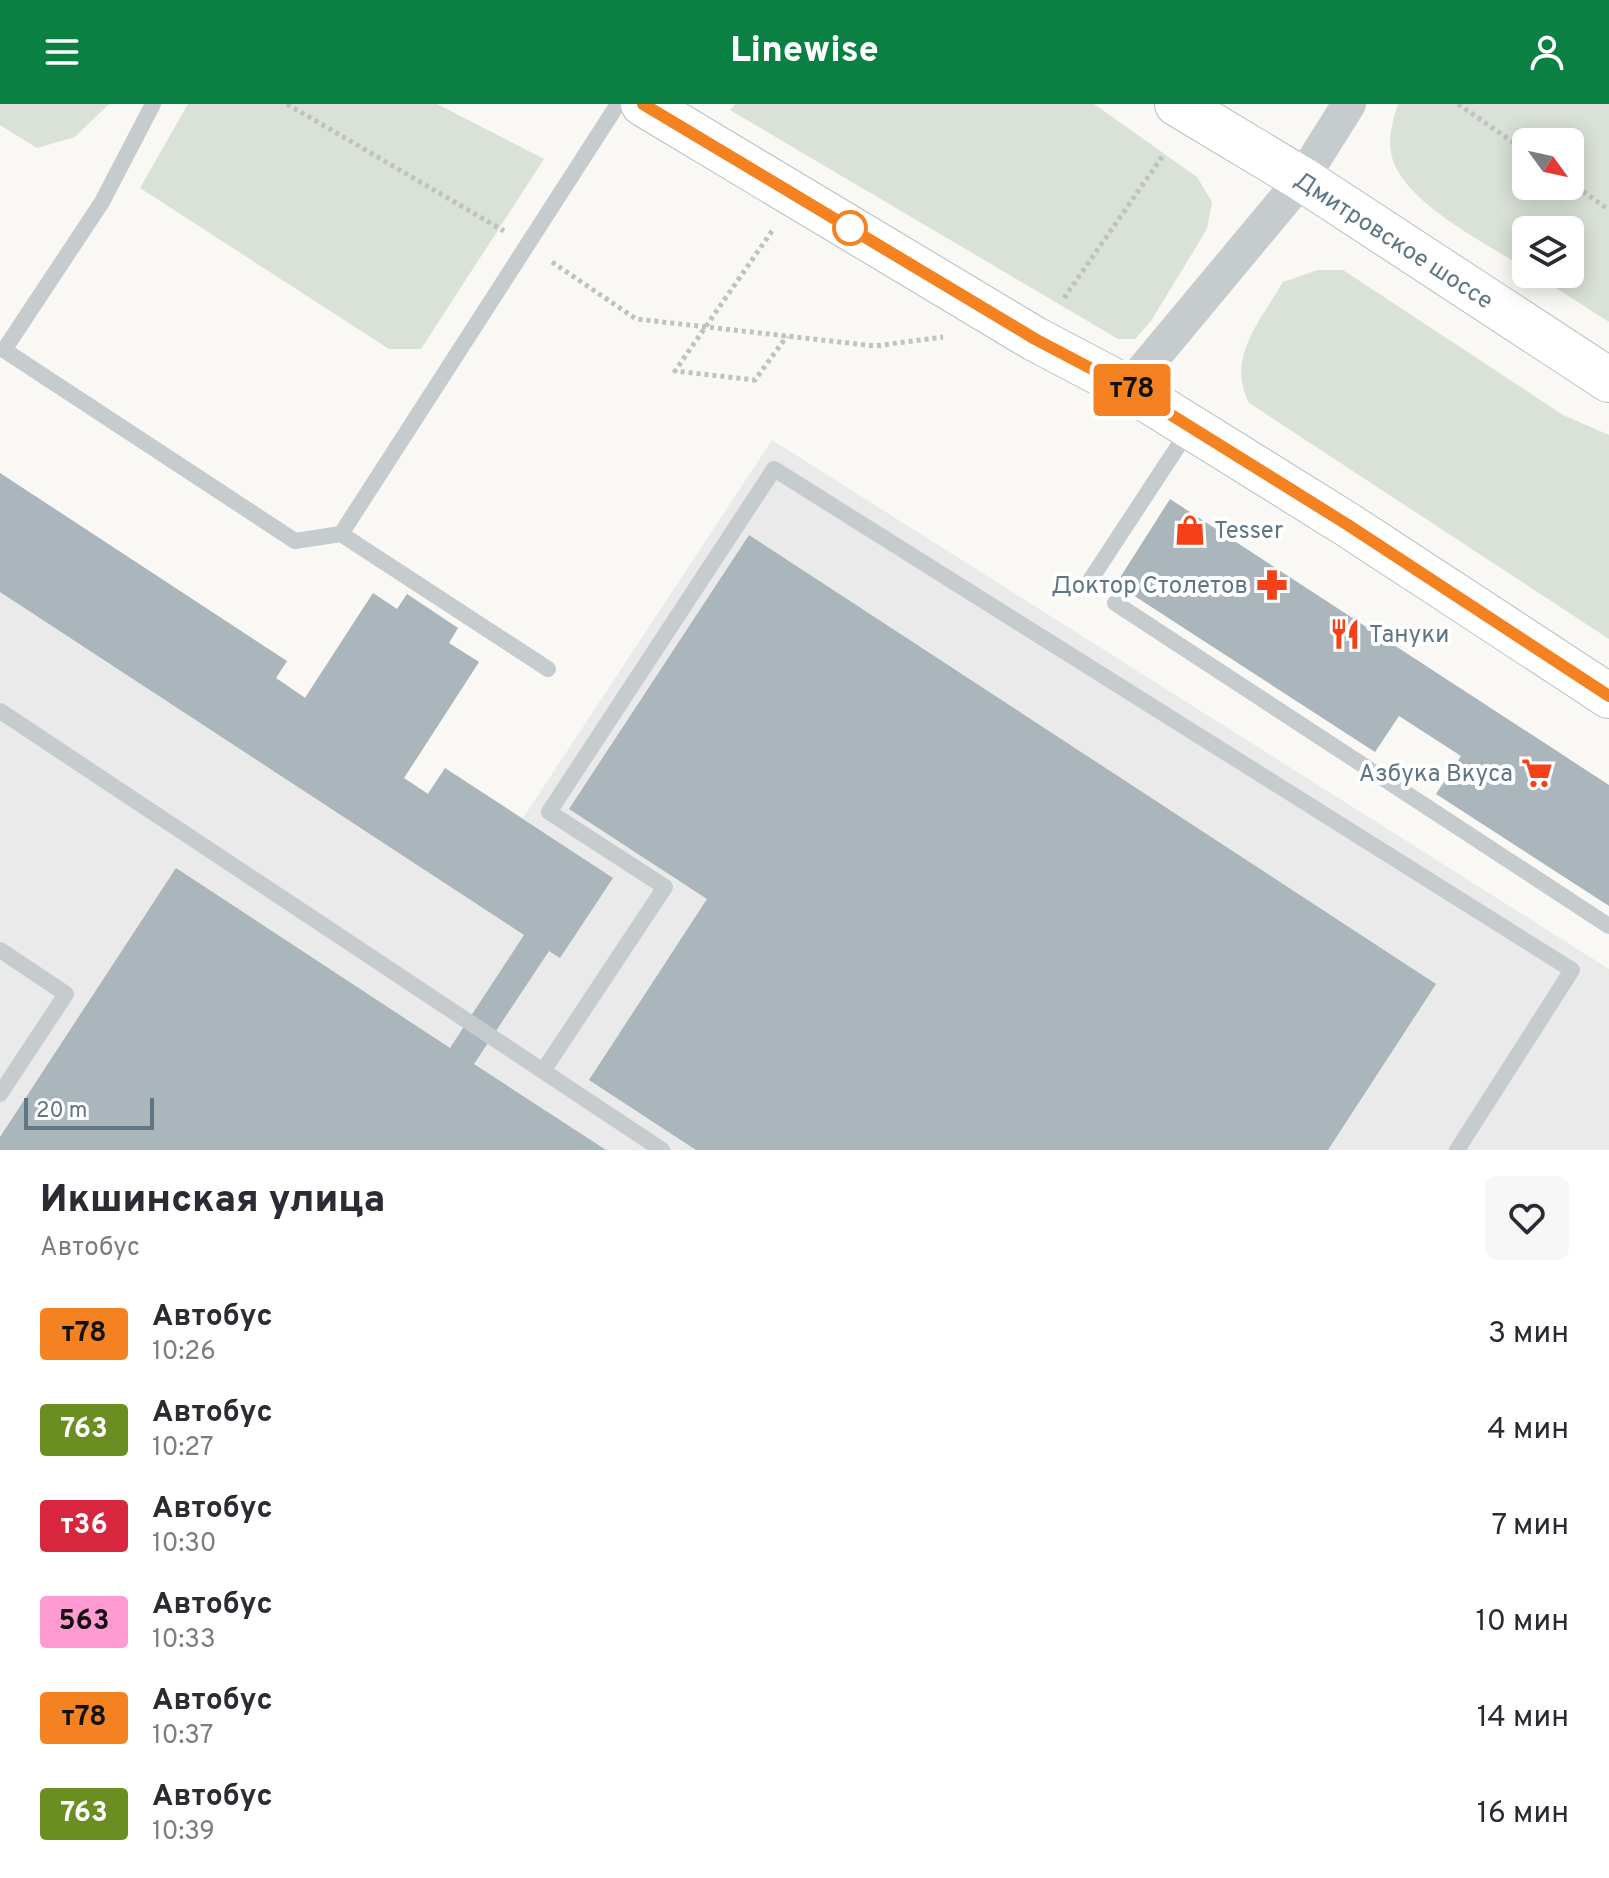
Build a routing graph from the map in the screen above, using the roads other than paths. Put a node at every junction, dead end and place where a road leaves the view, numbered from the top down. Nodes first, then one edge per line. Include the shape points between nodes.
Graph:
1 (153, 104) edge
2 (618, 104) edge
3 (643, 104) edge
4 (1177, 104) edge
5 (1349, 104) edge
6 (1302, 179) junction
7 (2, 349) edge
8 (1609, 380) edge
9 (1128, 388) junction
10 (1191, 427) junction
11 (341, 534) junction
12 (1087, 585) dead end
13 (1115, 603) dead end
14 (548, 669) dead end
15 (1609, 696) edge
16 (0, 711) edge
17 (1609, 926) edge
18 (0, 950) edge
19 (543, 1071) junction
20 (0, 1094) edge
21 (662, 1150) edge
22 (1457, 1150) edge

1 - 7 lane via 102,202
2 - 11 lane
3 - 9 main road via 1035,339
4 - 6 main road, Дмитровское шоссе
5 - 6 street
6 - 8 main road, Дмитровское шоссе
6 - 9 street
7 - 11 lane via 295,541
9 - 10 main road
10 - 12 lane
10 - 15 main road
11 - 14 lane
13 - 17 lane
16 - 19 lane
18 - 20 lane via 66,994
19 - 21 lane
19 - 22 lane via 665,887 549,812 774,469 1572,970

